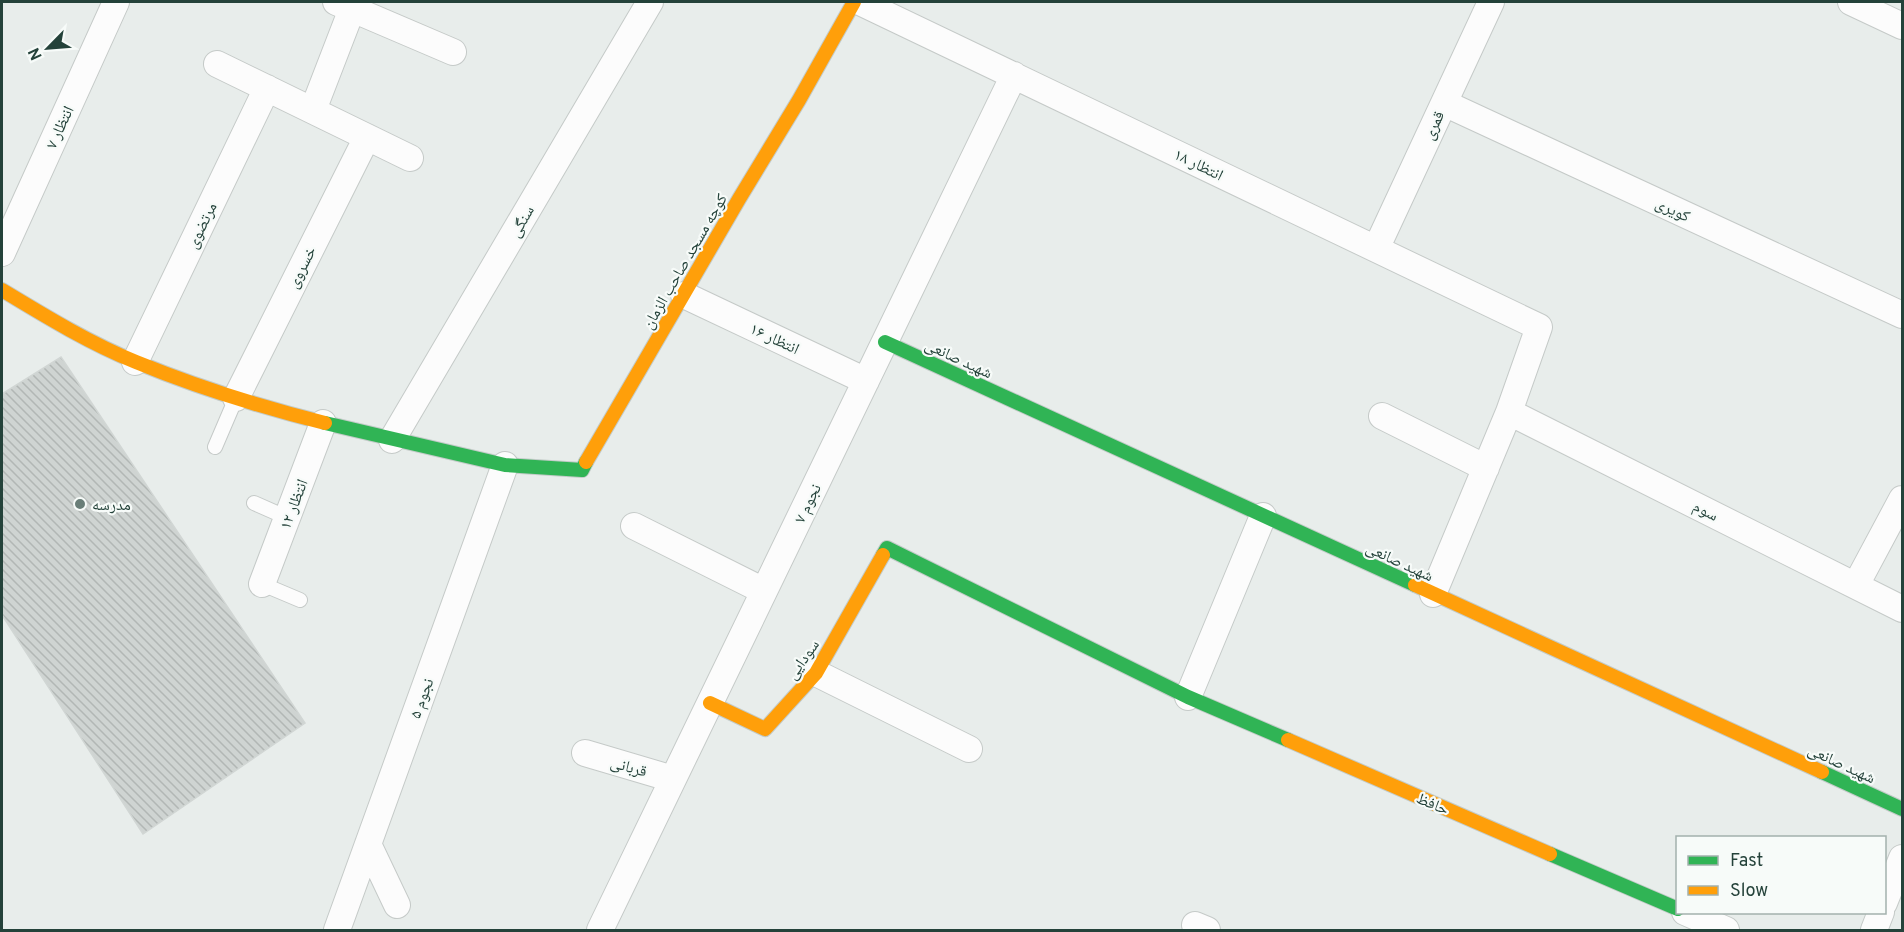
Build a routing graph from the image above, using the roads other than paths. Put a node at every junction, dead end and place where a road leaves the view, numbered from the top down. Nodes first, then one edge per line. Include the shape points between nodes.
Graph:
1 (116, 2) edge
2 (854, 2) edge
3 (860, 2) edge
4 (1489, 2) edge
5 (1851, 2) edge
6 (645, 3) edge
7 (344, 5) edge
8 (1902, 26) edge
9 (453, 52) dead end
10 (217, 64) dead end
11 (1014, 75) junction
12 (267, 88) junction
13 (1444, 103) junction
14 (313, 110) junction
15 (367, 137) junction
16 (410, 158) dead end
17 (1376, 249) junction
18 (2, 253) edge
19 (2, 290) edge
20 (684, 296) junction
21 (1902, 315) edge
22 (885, 342) junction
23 (135, 362) junction
24 (866, 381) junction
25 (236, 398) junction
26 (1509, 412) junction
27 (1382, 416) dead end
28 (323, 423) junction
29 (392, 440) junction
30 (215, 447) dead end
31 (505, 465) junction
32 (1486, 468) junction
33 (1902, 499) edge
34 (254, 503) dead end
35 (1263, 516) junction
36 (288, 518) junction
37 (634, 526) dead end
38 (888, 548) joint
39 (262, 584) joint
40 (1856, 585) junction
41 (764, 591) junction
42 (1433, 594) junction
43 (300, 600) dead end
44 (1902, 609) edge
45 (816, 674) junction
46 (1188, 698) junction
47 (710, 703) junction
48 (969, 749) dead end
49 (585, 753) dead end
50 (673, 779) junction
51 (1902, 809) edge
52 (368, 844) junction
53 (1902, 858) edge
54 (1886, 898) edge
55 (397, 905) dead end
56 (1676, 909) edge
57 (1690, 914) edge
58 (1880, 914) edge
59 (337, 930) edge
60 (600, 930) edge
61 (1726, 930) edge
62 (1874, 930) edge

1 - 18 street, انتظار ۷
2 - 20 street, کوچه مسجد صاحب الزمان
3 - 11 street, انتظار ۱۸
4 - 13 street, قمری
5 - 8 street
6 - 29 street, سنگی
7 - 9 street
7 - 14 street
10 - 12 street
11 - 17 street, انتظار ۱۸
11 - 22 street, نجوم ۷
12 - 14 street
12 - 23 street, مرتضوی
13 - 17 street, قمری
13 - 21 street, کویری
14 - 15 street
15 - 16 street
15 - 25 street, خسروی
17 - 26 street, انتظار ۱۸ via 1539,327
19 - 23 street via 51,320
20 - 24 street, انتظار ۱۶
20 - 31 street, کوچه مسجد صاحب الزمان via 582,470
22 - 24 street, نجوم ۷
22 - 35 street, شهید صانعی
23 - 25 street
24 - 41 street, نجوم ۷
25 - 28 street
25 - 30 lane
26 - 32 street
26 - 40 street, سوم
27 - 32 street
28 - 29 street
28 - 36 street, انتظار ۱۲
29 - 31 street
31 - 52 street, نجوم ۵
32 - 42 street
33 - 40 street
34 - 36 lane
35 - 42 street, شهید صانعی
35 - 46 street
36 - 39 street, انتظار ۱۲
37 - 41 street
38 - 45 street, سودایی
38 - 46 street, حافظ
39 - 43 lane
40 - 44 street, سوم
41 - 47 street, نجوم ۷
42 - 51 street, شهید صانعی
45 - 47 street, سودایی via 765,729
45 - 48 street
46 - 56 street, حافظ
47 - 50 street, نجوم ۷
49 - 50 street, قربانی
50 - 60 street, نجوم ۷
52 - 55 street
52 - 59 street, نجوم ۵
53 - 54 street
57 - 61 street
58 - 62 street

